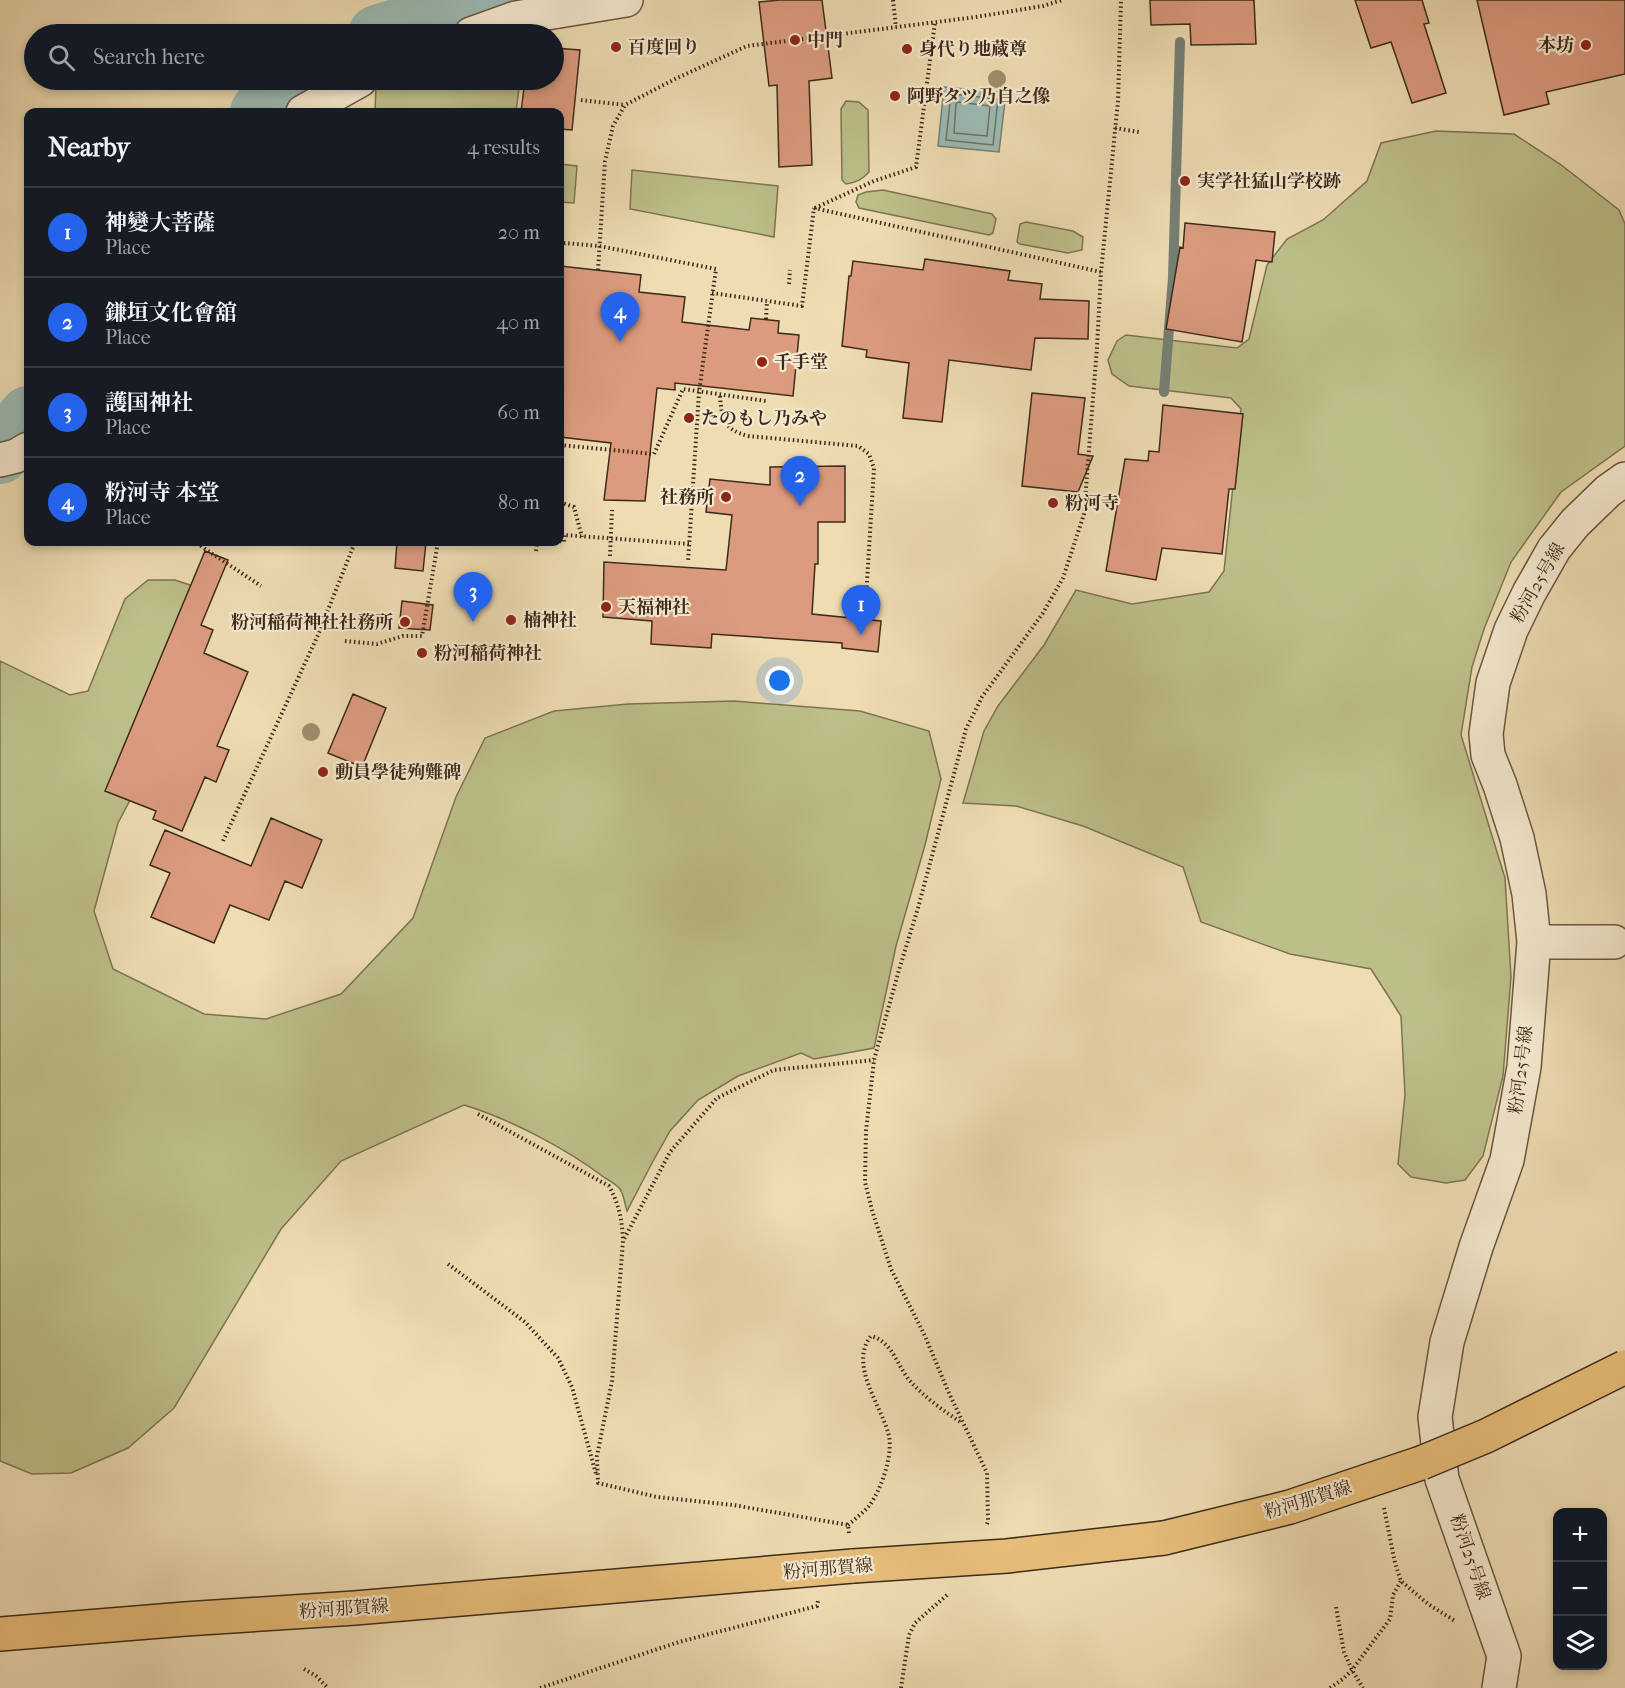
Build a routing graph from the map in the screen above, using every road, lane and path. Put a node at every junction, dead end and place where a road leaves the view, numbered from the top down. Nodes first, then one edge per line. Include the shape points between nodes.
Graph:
1 (626, 0) edge
2 (893, 0) edge
3 (1062, 0) edge
4 (1121, 0) edge
5 (935, 22) junction
6 (499, 24) edge
7 (896, 27) junction
8 (342, 90) edge
9 (581, 100) dead end
10 (626, 105) junction
11 (310, 108) edge
12 (1115, 128) junction
13 (1139, 132) dead end
14 (814, 208) junction
15 (564, 244) edge
16 (599, 246) junction
17 (598, 270) dead end
18 (790, 270) dead end
19 (1101, 272) junction
20 (789, 284) dead end
21 (712, 293) junction
22 (767, 301) junction
23 (766, 320) dead end
24 (699, 392) junction
25 (720, 396) junction
26 (766, 401) dead end
27 (564, 445) edge
28 (1625, 479) edge
29 (564, 503) edge
30 (612, 510) dead end
31 (564, 536) edge
32 (582, 537) junction
33 (611, 538) junction
34 (688, 544) junction
35 (201, 546) edge
36 (353, 546) edge
37 (437, 546) edge
38 (537, 546) edge
39 (536, 551) dead end
40 (610, 556) dead end
41 (688, 562) dead end
42 (261, 586) dead end
43 (865, 614) dead end
44 (345, 641) dead end
45 (223, 841) dead end
46 (1534, 942) junction
47 (1614, 942) dead end
48 (874, 1060) junction
49 (477, 1114) dead end
50 (623, 1241) junction
51 (448, 1264) dead end
52 (1625, 1367) edge
53 (963, 1424) junction
54 (1376, 1479) junction
55 (598, 1483) junction
56 (848, 1525) junction
57 (984, 1531) dead end
58 (840, 1568) junction
59 (1401, 1581) junction
60 (951, 1592) dead end
61 (1336, 1607) dead end
62 (1462, 1626) dead end
63 (0, 1634) edge
64 (304, 1669) dead end
65 (1352, 1670) junction
66 (328, 1688) edge
67 (540, 1688) edge
68 (901, 1688) edge
69 (1330, 1688) edge
70 (1363, 1688) edge
71 (1499, 1688) edge

1 - 6 street
2 - 7 path
3 - 5 path
4 - 12 path
5 - 7 path
5 - 14 path via 916,167
7 - 10 path via 747,46
8 - 11 street
9 - 10 path
10 - 16 path via 613,126 605,160
12 - 13 path
12 - 19 path
14 - 19 path
14 - 22 path via 802,306
15 - 16 path
16 - 17 path
16 - 21 path via 716,269
18 - 20 path
19 - 48 path via 1084,513 1063,578 1043,613 982,697 966,729
21 - 22 path
21 - 24 path
22 - 23 path
24 - 25 path
24 - 27 path via 683,389 654,454
24 - 34 path
25 - 26 path
25 - 43 path via 722,418 736,433 858,446 869,454 874,468
28 - 46 street, 粉河25号線 via 1575,523 1554,549 1511,630 1493,683 1486,734 1488,755 1517,838
29 - 32 path via 574,507
30 - 33 path
31 - 32 path
32 - 33 path
33 - 34 path
33 - 40 path
34 - 41 path
35 - 42 path
36 - 45 path via 318,635
37 - 44 path via 422,636 403,636 377,644
38 - 39 path
46 - 47 street
46 - 71 street, 粉河25号線 via 1524,1067 1507,1160 1447,1342 1435,1417 1442,1479 1504,1656
48 - 50 path via 774,1070 717,1098 670,1152
48 - 53 path via 866,1131 867,1191 891,1269
49 - 50 path via 609,1186 622,1216
50 - 55 path via 612,1381 597,1456
51 - 55 path via 525,1322 558,1358 572,1386
52 - 54 main road, 粉河那賀線, bridge via 1486,1436
53 - 56 path via 910,1382 893,1353 880,1338 871,1336 863,1354 864,1371 889,1437 888,1463 868,1506
53 - 57 path via 987,1473 988,1521
54 - 58 main road, 粉河那賀線, bridge via 1290,1508 1164,1538 1007,1556
54 - 59 path
55 - 56 path via 657,1497 733,1505
56 - 58 path
58 - 63 main road, 粉河那賀線
58 - 67 path via 816,1606 679,1642
59 - 62 path
59 - 65 path via 1393,1596 1390,1619
60 - 68 path via 915,1623 909,1635
61 - 65 path via 1344,1652
64 - 66 path
65 - 69 path
65 - 70 path

